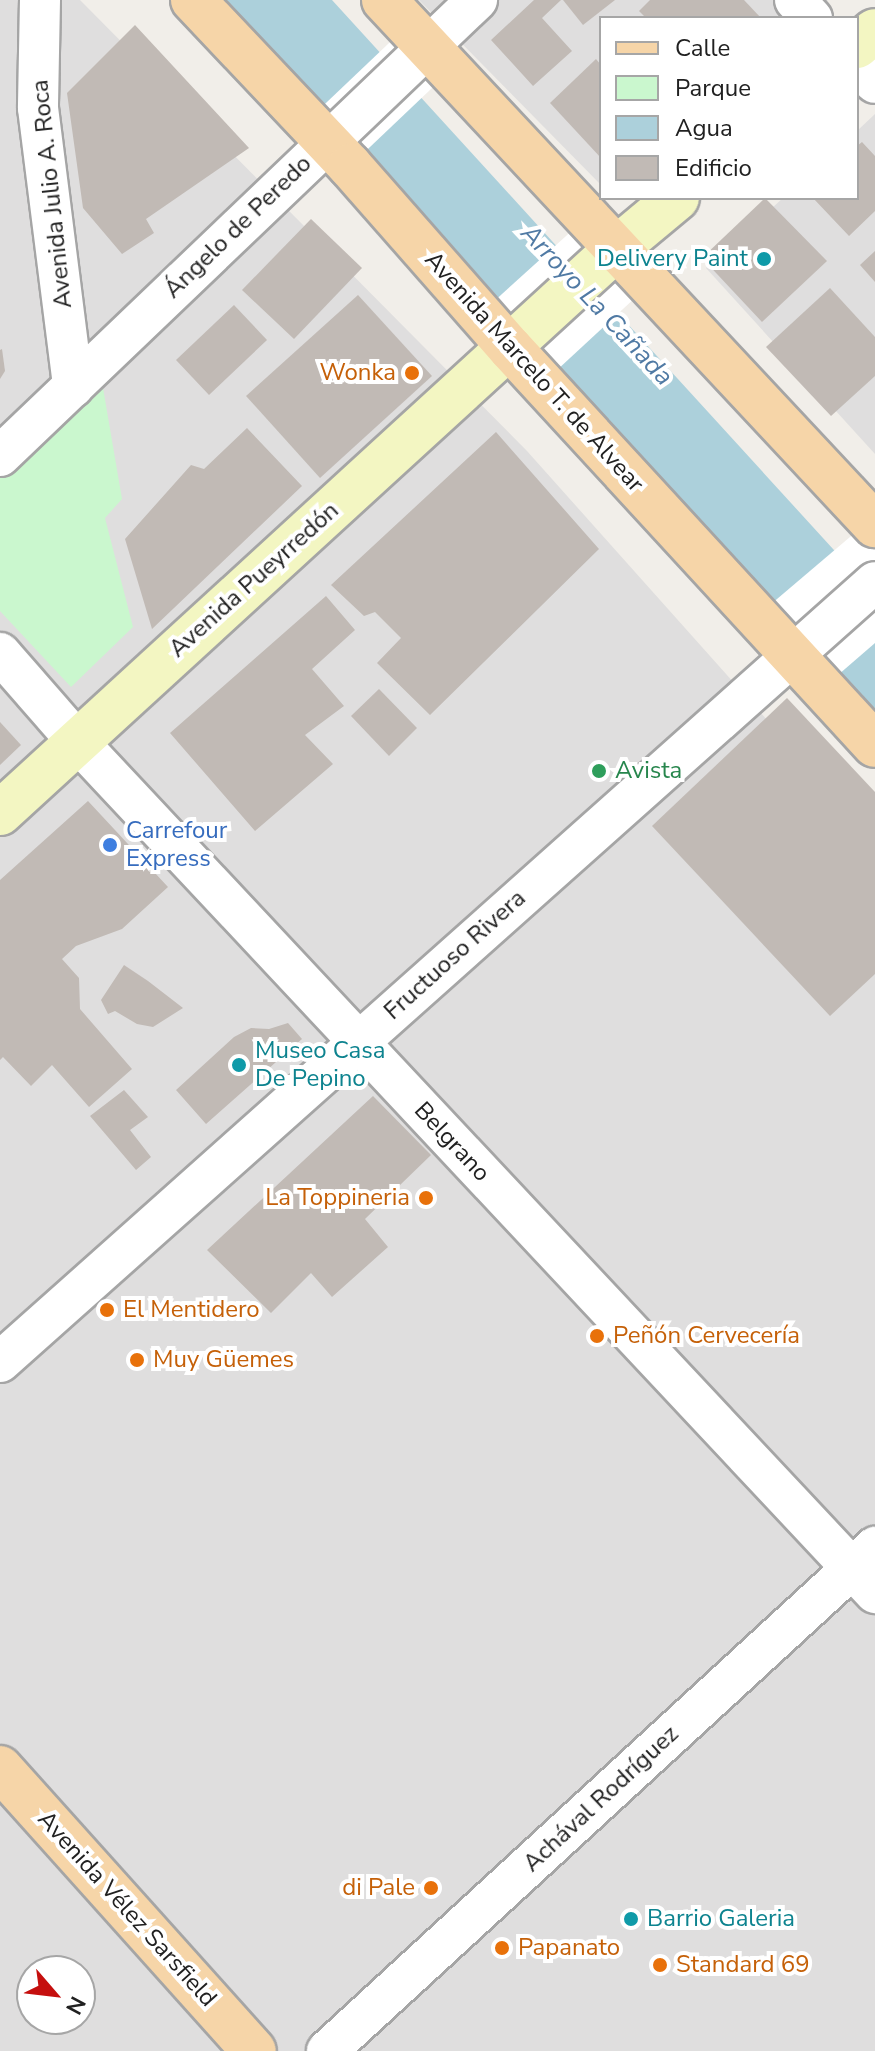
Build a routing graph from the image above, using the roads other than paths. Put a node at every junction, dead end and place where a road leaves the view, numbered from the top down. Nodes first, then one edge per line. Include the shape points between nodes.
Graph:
1 (40, 0) edge
2 (193, 0) edge
3 (384, 0) edge
4 (477, 0) edge
5 (795, 0) edge
6 (810, 16) edge
7 (875, 31) edge
8 (859, 44) edge
9 (429, 48) junction
10 (859, 67) edge
11 (875, 83) edge
12 (327, 142) junction
13 (675, 200) edge
14 (603, 261) junction
15 (519, 340) junction
16 (73, 387) junction
17 (0, 456) edge
18 (875, 525) edge
19 (875, 582) edge
20 (798, 648) junction
21 (0, 653) edge
22 (76, 740) junction
23 (875, 745) edge
24 (0, 813) edge
25 (358, 1042) junction
26 (0, 1362) edge
27 (867, 1570) edge
28 (0, 1768) edge
29 (254, 2051) edge
30 (327, 2051) edge

1 - 16 street, Avenida Julio A. Roca via 38,108
2 - 12 main road, Avenida Marcelo T. de Alvear
3 - 9 main road
4 - 9 street, Ángelo de Peredo
5 - 6 street
7 - 8 main road
9 - 12 street, Ángelo de Peredo
9 - 14 main road
10 - 11 street
12 - 15 main road, Avenida Marcelo T. de Alvear
12 - 16 street, Ángelo de Peredo
13 - 14 main road
14 - 15 main road, Avenida Pueyrredón
14 - 18 main road
15 - 20 main road, Avenida Marcelo T. de Alvear
15 - 22 main road, Avenida Pueyrredón
16 - 17 street, Ángelo de Peredo
19 - 20 street, Fructuoso Rivera
20 - 23 main road, Avenida Marcelo T. de Alvear
20 - 25 street, Fructuoso Rivera
21 - 22 street, Belgrano
22 - 24 main road, Avenida Pueyrredón
22 - 25 street, Belgrano
25 - 26 street, Fructuoso Rivera
25 - 27 street, Belgrano
27 - 30 street, Achával Rodríguez
28 - 29 main road, Avenida Vélez Sarsfield

